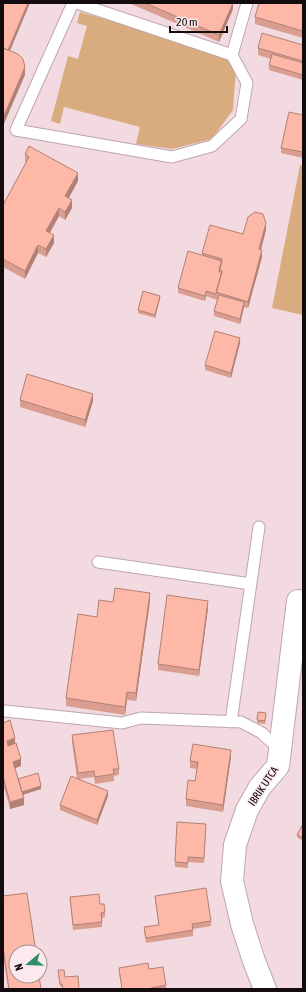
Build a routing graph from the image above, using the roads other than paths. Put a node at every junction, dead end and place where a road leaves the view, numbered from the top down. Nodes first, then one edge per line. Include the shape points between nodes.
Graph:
1 (73, 3) edge
2 (77, 3) edge
3 (247, 3) edge
4 (232, 55) junction
5 (259, 527) dead end
6 (98, 562) dead end
7 (251, 584) junction
8 (298, 601) dead end
9 (5, 711) dead end
10 (231, 722) junction
11 (280, 748) junction
12 (266, 989) edge

1 - 4 lane via 16,130 172,157 212,146 241,119 247,83
2 - 4 lane
3 - 4 lane
5 - 7 lane
6 - 7 lane
7 - 10 lane
8 - 11 street, IBRIK UTCA
9 - 10 lane via 122,723 141,718
10 - 11 lane via 241,722 262,733
11 - 12 street, IBRIK UTCA via 278,766 260,787 247,810 236,845 232,881 242,924

